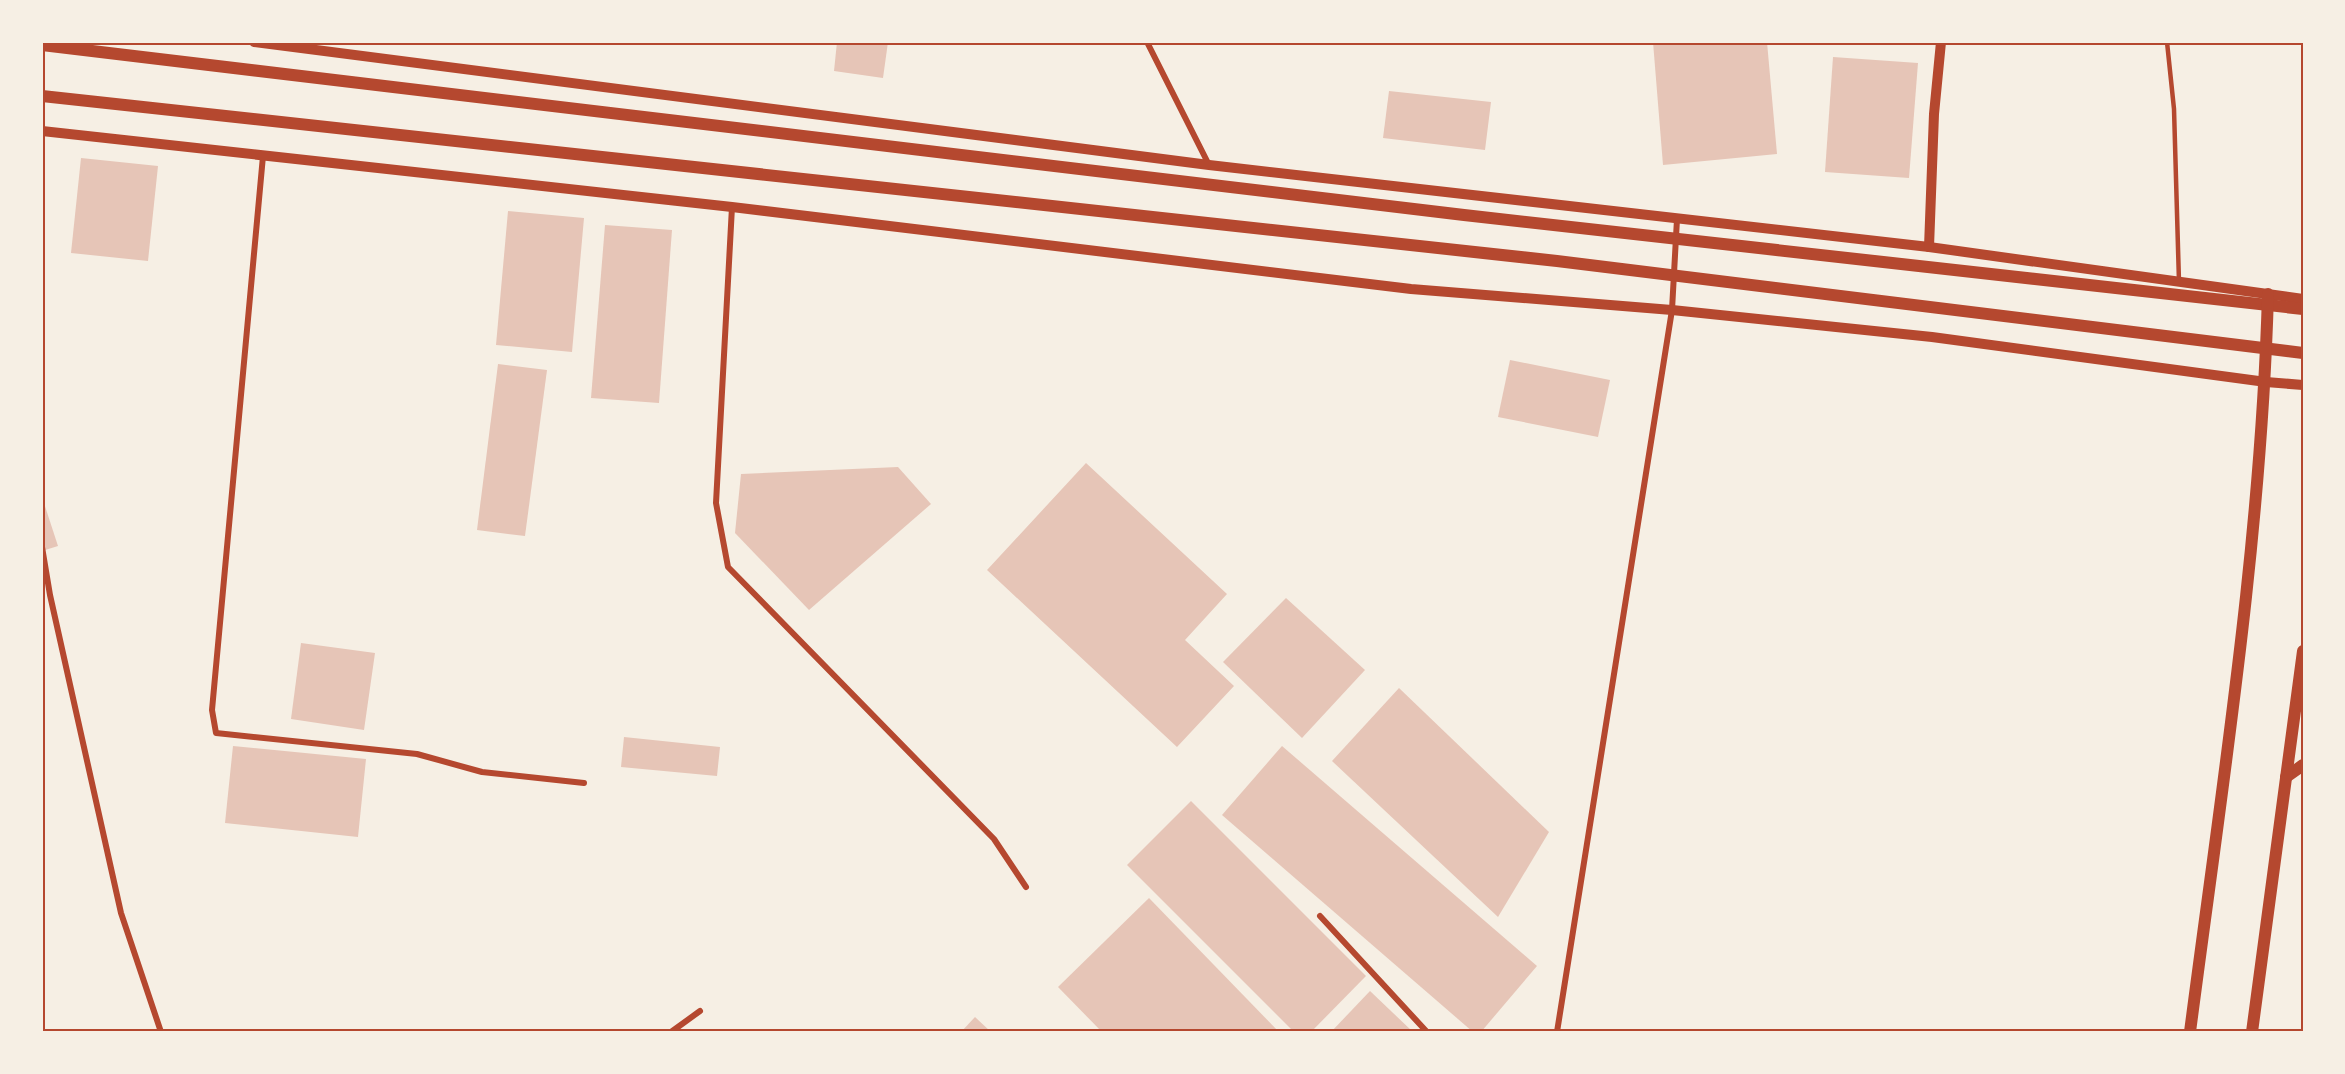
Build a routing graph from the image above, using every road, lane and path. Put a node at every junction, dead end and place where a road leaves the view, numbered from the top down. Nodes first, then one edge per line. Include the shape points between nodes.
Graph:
1 (254, 42) edge
2 (1147, 42) edge
3 (1941, 42) edge
4 (2167, 42) edge
5 (42, 45) edge
6 (42, 96) edge
7 (42, 131) edge
8 (263, 156) junction
9 (1209, 165) junction
10 (732, 207) junction
11 (1677, 219) junction
12 (1929, 248) junction
13 (2179, 282) junction
14 (2268, 294) junction
15 (2303, 299) edge
16 (2303, 309) edge
17 (1672, 310) junction
18 (2303, 353) edge
19 (2266, 382) junction
20 (2303, 385) edge
21 (42, 547) edge
22 (2303, 651) edge
23 (2303, 765) edge
24 (2286, 777) junction
25 (584, 783) dead end
26 (1026, 887) dead end
27 (1320, 916) dead end
28 (699, 1011) dead end
29 (161, 1032) edge
30 (671, 1032) edge
31 (1427, 1032) edge
32 (1557, 1032) edge
33 (2190, 1032) edge
34 (2252, 1032) edge

1 - 9 street
2 - 9 street
3 - 12 street
4 - 13 lane via 2174,109
5 - 16 main road via 1464,215
6 - 18 main road via 1545,260
7 - 8 street
8 - 10 street
8 - 25 street via 212,710 216,733 417,754 482,772
9 - 11 street
10 - 17 street via 1411,289
10 - 26 street via 716,503 728,567 994,839
11 - 12 street
11 - 17 street
12 - 13 street
13 - 14 street
14 - 15 street
14 - 19 main road
17 - 19 street via 1932,337
17 - 32 street
19 - 20 street
19 - 33 main road via 2248,591
21 - 29 street via 121,914
22 - 24 main road
23 - 24 main road
24 - 34 main road
27 - 31 street
28 - 30 street

